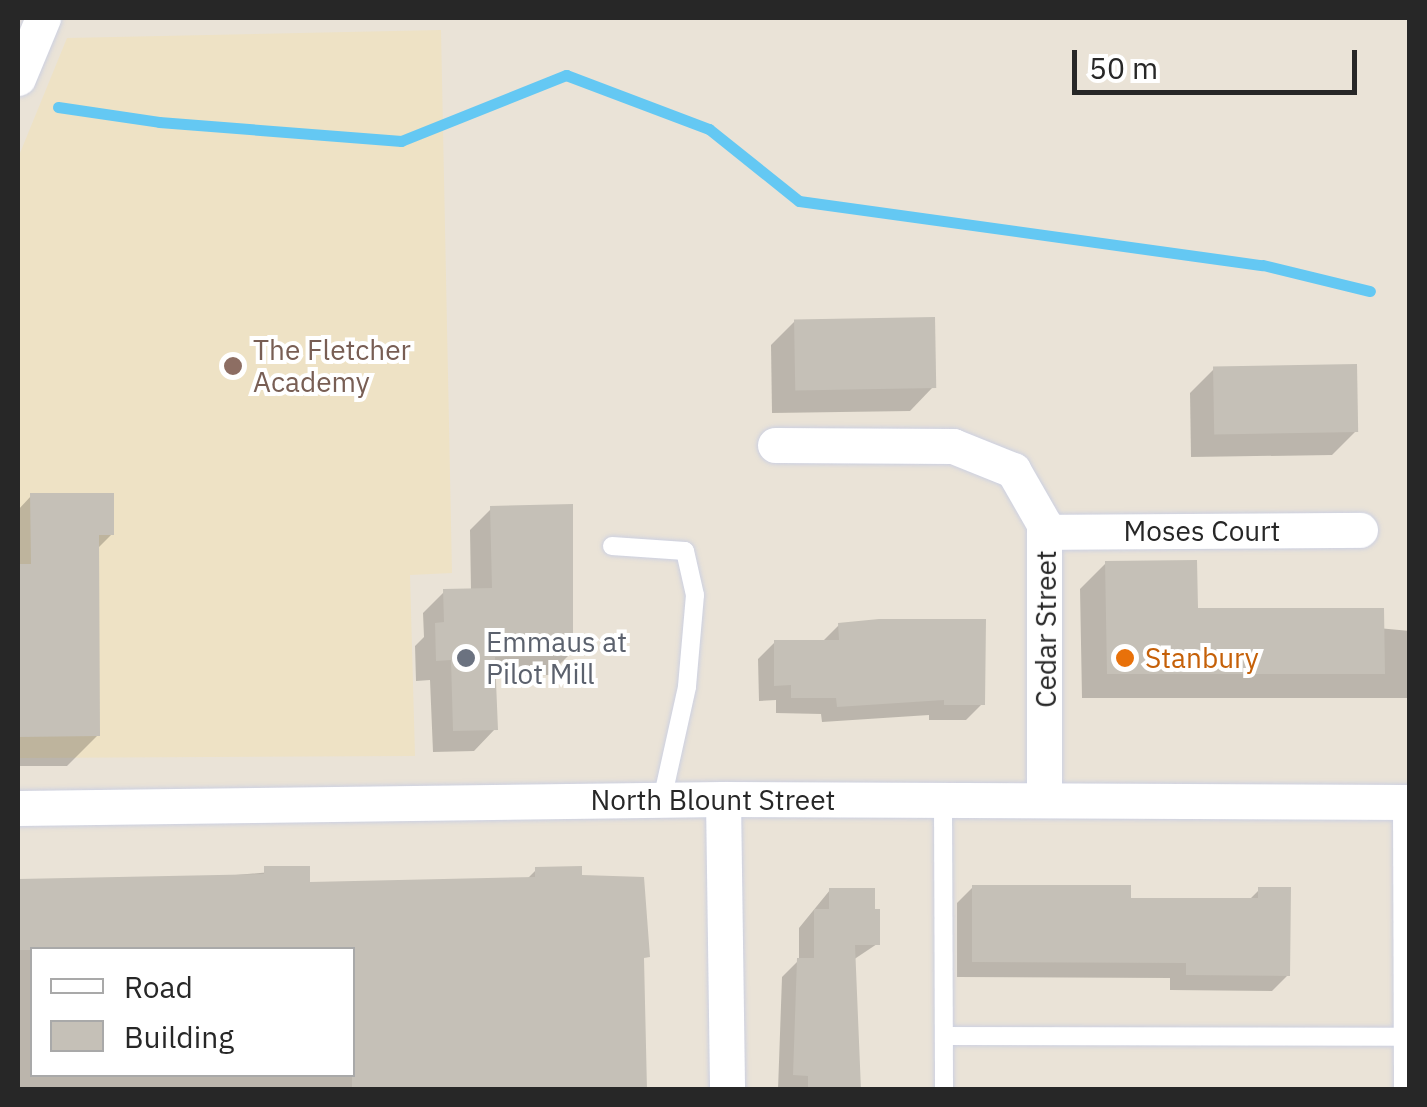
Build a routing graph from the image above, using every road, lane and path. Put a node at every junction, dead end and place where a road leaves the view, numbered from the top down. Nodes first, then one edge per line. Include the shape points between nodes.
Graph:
1 (34, 22) edge
2 (18, 78) edge
3 (775, 445) dead end
4 (1360, 530) dead end
5 (1044, 532) junction
6 (612, 546) dead end
7 (944, 798) junction
8 (1044, 798) junction
9 (723, 799) junction
10 (662, 800) junction
11 (1406, 802) edge
12 (18, 808) edge
13 (944, 1036) junction
14 (1403, 1037) junction
15 (727, 1090) edge
16 (944, 1090) edge
17 (1403, 1090) edge

1 - 2 street
3 - 5 street, Cedar Street via 953,446 1013,470
4 - 5 street, Moses Court
5 - 8 street, Cedar Street
6 - 10 lane via 685,551 695,596 687,687
7 - 8 street, North Blount Street
7 - 9 street, North Blount Street
7 - 13 lane
8 - 11 street, North Blount Street
9 - 10 street, North Blount Street
9 - 15 street
10 - 12 street, North Blount Street
11 - 14 lane
13 - 14 lane
13 - 16 lane
14 - 17 lane

